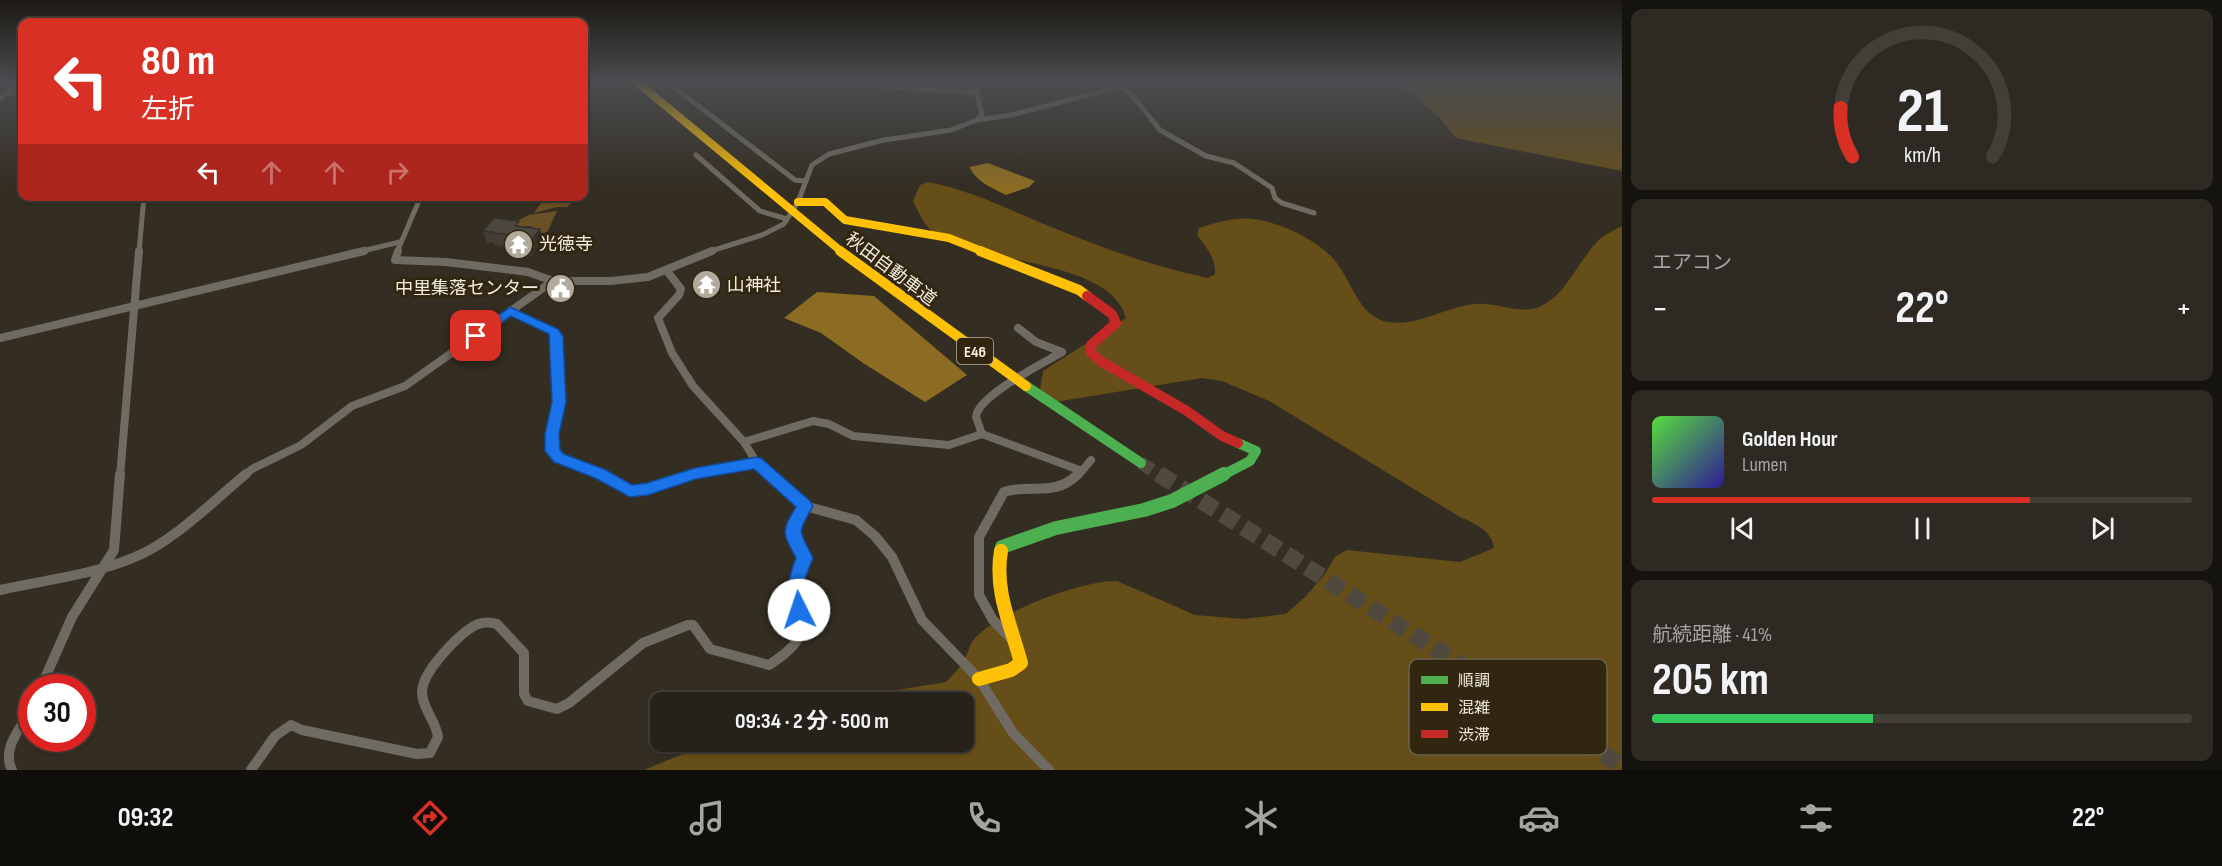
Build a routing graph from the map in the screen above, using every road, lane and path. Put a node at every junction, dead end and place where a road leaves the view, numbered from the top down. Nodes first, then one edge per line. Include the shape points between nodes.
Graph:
1 (679, 118) edge
2 (714, 118) edge
3 (990, 118) edge
4 (1151, 118) edge
5 (976, 120) joint
6 (696, 155) dead end
7 (805, 181) junction
8 (144, 201) edge
9 (419, 201) edge
10 (798, 202) junction
11 (1314, 213) dead end
12 (787, 219) junction
13 (400, 242) junction
14 (667, 271) junction
15 (553, 281) junction
16 (136, 305) junction
17 (510, 311) junction
18 (1018, 328) dead end
19 (0, 338) edge
20 (982, 434) junction
21 (744, 442) junction
22 (1091, 460) dead end
23 (757, 463) junction
24 (1141, 464) tunnel mouth
25 (1082, 471) junction
26 (805, 506) junction
27 (105, 567) junction
28 (0, 590) edge
29 (1017, 644) junction
30 (47, 674) edge
31 (979, 679) junction
32 (18, 732) edge
33 (12, 770) edge
34 (251, 770) edge
35 (1049, 770) edge

1 - 24 main road, 秋田自動車道 / E46 via 781,204 933,321
2 - 7 street via 795,180
3 - 5 street
4 - 11 street via 1160,129 1206,156 1234,164 1262,180 1282,203
5 - 7 street via 951,130 884,140 829,154 812,165
6 - 12 street via 760,211
7 - 10 street
8 - 16 street
9 - 13 street
10 - 12 street
10 - 29 main road via 825,202 845,220 949,238 1079,290 1112,314 1116,323 1091,345 1091,353 1222,436 1256,451 1250,461 1172,501 1056,528 1002,547 998,583
12 - 14 street via 762,235 713,250
13 - 15 street via 395,260 528,272
13 - 16 street
14 - 15 street via 634,279
14 - 21 street via 681,289 658,318 672,353 693,386
15 - 17 street
16 - 19 street
16 - 27 street via 114,550
17 - 23 street via 556,336 559,402 552,451 559,458 630,491 695,473
17 - 27 street via 405,386 352,406 301,445 252,469 167,539 136,557
18 - 20 street via 1036,342 1062,352 976,408
20 - 21 street via 950,445 853,436 813,421
20 - 25 street
21 - 23 street
22 - 25 street
23 - 26 street
25 - 29 street via 1067,484 1055,488 1004,492 978,537 979,596 1003,632
26 - 31 street via 856,520 875,536 892,557 922,620
26 - 34 street via 791,528 805,558 796,587 801,633 798,644 769,665 710,649 696,628 688,625 643,643 557,709 528,701 524,694 524,653 497,624 486,623 471,629 425,677 422,696 439,733 439,741 430,753 417,754 291,725 271,738 260,762
27 - 28 street
27 - 30 street via 72,617
29 - 31 main road via 1021,663
31 - 35 street via 1013,733
32 - 33 street via 7,760

